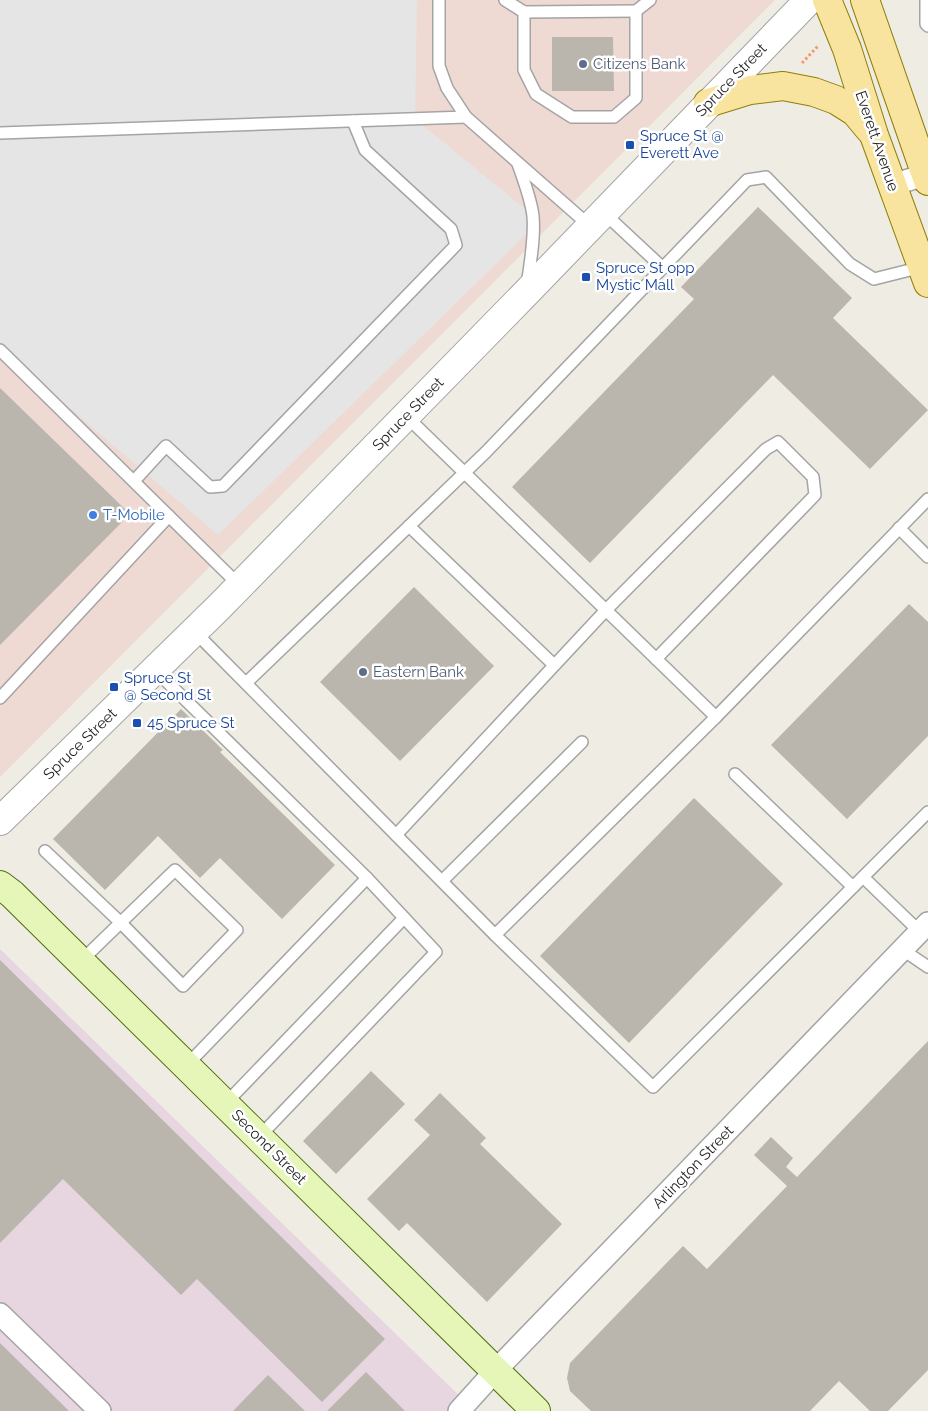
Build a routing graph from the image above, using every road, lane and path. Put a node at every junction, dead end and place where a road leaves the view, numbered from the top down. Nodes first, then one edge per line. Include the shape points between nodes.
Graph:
1 (439, 0) edge
2 (505, 0) edge
3 (650, 0) edge
4 (809, 0) edge
5 (827, 0) edge
6 (866, 0) edge
7 (926, 0) edge
8 (636, 11) junction
9 (524, 12) junction
10 (928, 26) edge
11 (819, 45) dead end
12 (800, 64) dead end
13 (708, 103) junction
14 (466, 117) junction
15 (353, 121) junction
16 (0, 133) edge
17 (874, 135) junction
18 (518, 163) junction
19 (927, 177) edge
20 (892, 184) junction
21 (597, 220) junction
22 (663, 268) junction
23 (925, 275) edge
24 (526, 294) junction
25 (0, 350) edge
26 (406, 416) junction
27 (464, 472) junction
28 (134, 481) junction
29 (928, 499) edge
30 (169, 516) junction
31 (408, 526) junction
32 (899, 528) junction
33 (928, 557) edge
34 (240, 586) junction
35 (606, 610) junction
36 (195, 632) junction
37 (656, 659) junction
38 (554, 665) junction
39 (156, 670) junction
40 (246, 683) junction
41 (0, 698) edge
42 (716, 717) junction
43 (582, 742) dead end
44 (735, 774) dead end
45 (928, 812) edge
46 (0, 821) edge
47 (396, 835) junction
48 (45, 851) dead end
49 (862, 877) junction
50 (367, 878) junction
51 (442, 882) junction
52 (0, 884) edge
53 (852, 887) junction
54 (404, 918) junction
55 (120, 922) junction
56 (924, 928) edge
57 (496, 935) junction
58 (903, 950) junction
59 (80, 962) junction
60 (928, 967) edge
61 (186, 1066) junction
62 (226, 1104) junction
63 (259, 1137) junction
64 (0, 1314) edge
65 (496, 1370) junction
66 (100, 1411) edge
67 (459, 1411) edge
68 (536, 1411) edge

1 - 14 lane via 439,66 447,88
2 - 9 lane
3 - 8 lane
4 - 13 street, Spruce Street
5 - 17 main road, Everett Avenue via 847,49
6 - 19 main road
7 - 10 lane
8 - 9 lane
8 - 9 lane via 636,98 614,117 572,117 536,94 524,70
11 - 12 path
13 - 17 main road via 750,90 783,86 836,100 855,112
13 - 21 street, Spruce Street
14 - 15 lane
14 - 18 lane
15 - 16 lane
15 - 28 lane via 365,150 451,229 456,245 223,486 210,487 166,446
17 - 20 main road, Everett Avenue
18 - 21 lane
18 - 24 lane via 533,216
19 - 20 street
20 - 23 main road, Everett Avenue
21 - 22 lane
21 - 24 street, Spruce Street
22 - 23 lane via 748,180 766,178 850,264 874,279
22 - 27 lane
24 - 26 street, Spruce Street
25 - 28 lane
26 - 27 lane
26 - 34 street, Spruce Street
27 - 31 lane
27 - 35 lane
28 - 30 lane
29 - 32 lane
30 - 34 lane
30 - 41 lane
31 - 38 lane
31 - 40 lane
32 - 33 lane
32 - 42 lane
34 - 36 street, Spruce Street
35 - 37 lane
35 - 37 lane via 766,450 778,442 813,477 814,495
35 - 38 lane
36 - 39 street, Spruce Street
36 - 40 lane
37 - 42 lane
38 - 47 lane
39 - 46 street, Spruce Street
39 - 50 lane
40 - 47 lane
42 - 57 lane
43 - 51 lane
44 - 53 lane
45 - 49 lane
47 - 51 lane
48 - 55 lane
49 - 53 lane
49 - 56 lane
50 - 54 lane
50 - 61 lane
51 - 57 lane
52 - 59 main road, Second Street
53 - 57 lane via 653,1086
54 - 62 lane
54 - 63 lane via 436,952
55 - 55 lane via 175,870 237,930 183,986
55 - 59 lane
56 - 58 street, Arlington Street
58 - 60 lane
58 - 65 street, Arlington Street
59 - 61 main road, Second Street
61 - 62 main road, Second Street
62 - 63 main road, Second Street
63 - 65 main road, Second Street
64 - 66 street
65 - 67 street, Arlington Street
65 - 68 main road, Second Street

